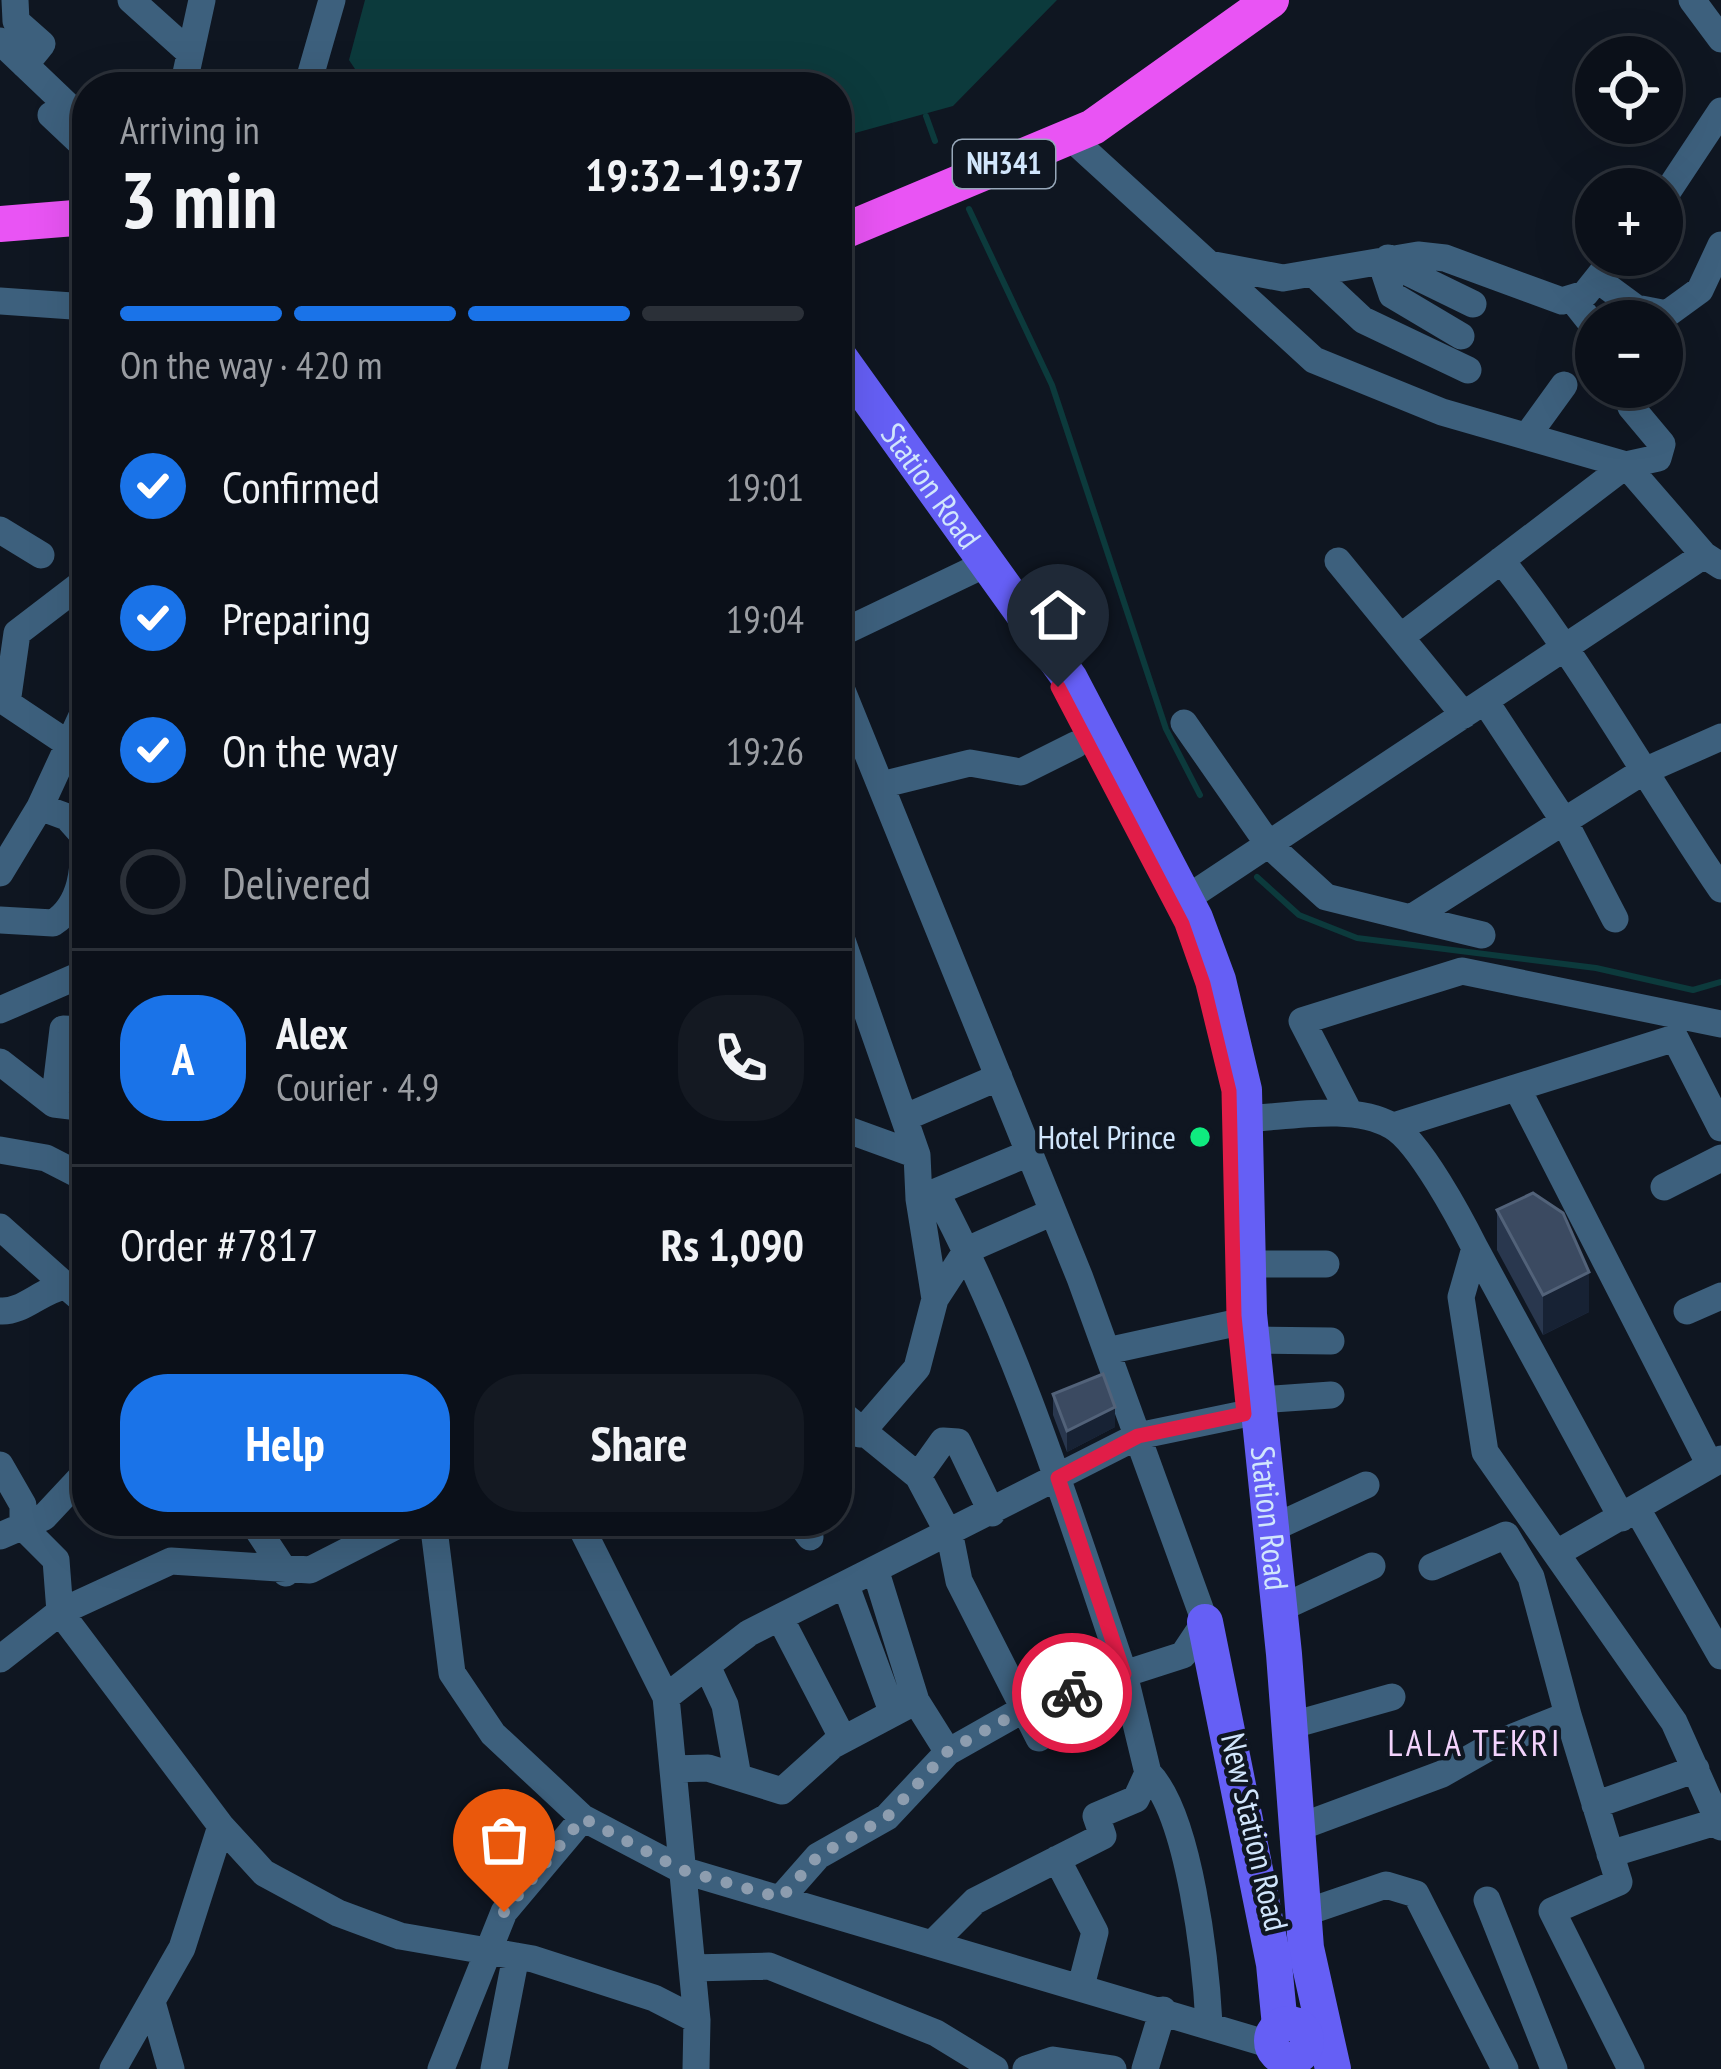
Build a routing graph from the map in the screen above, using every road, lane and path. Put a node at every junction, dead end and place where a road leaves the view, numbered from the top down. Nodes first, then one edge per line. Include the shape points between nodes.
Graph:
1 (15, 0) edge
2 (131, 0) edge
3 (202, 0) edge
4 (219, 0) edge
5 (332, 0) edge
6 (1271, 0) edge
7 (1692, 0) edge
8 (1721, 39) edge
9 (0, 41) edge
10 (190, 53) junction
11 (13, 66) edge
12 (186, 72) edge
13 (204, 72) edge
14 (311, 72) edge
15 (1162, 78) junction
16 (1721, 111) edge
17 (72, 112) edge
18 (72, 132) edge
19 (1070, 137) junction
20 (1711, 153) edge
21 (1683, 180) edge
22 (72, 199) edge
23 (0, 203) edge
24 (852, 203) edge
25 (72, 218) edge
26 (0, 224) edge
27 (852, 227) edge
28 (1721, 245) edge
29 (1388, 260) junction
30 (1208, 264) junction
31 (1316, 276) junction
32 (1601, 276) edge
33 (1598, 280) junction
34 (1573, 300) junction
35 (0, 301) edge
36 (1575, 302) edge
37 (1473, 304) dead end
38 (72, 306) edge
39 (1461, 336) dead end
40 (1468, 370) dead end
41 (852, 375) edge
42 (1564, 385) dead end
43 (852, 399) edge
44 (1632, 408) edge
45 (1527, 436) junction
46 (1626, 465) junction
47 (0, 530) edge
48 (41, 555) dead end
49 (1501, 560) junction
50 (1338, 561) dead end
51 (1713, 561) edge
52 (976, 569) junction
53 (72, 590) edge
54 (852, 628) edge
55 (9, 632) edge
56 (1402, 636) junction
57 (1569, 645) junction
58 (1474, 708) junction
59 (852, 715) edge
60 (1184, 723) dead end
61 (72, 734) edge
62 (1721, 737) edge
63 (67, 743) junction
64 (1075, 745) dead end
65 (1642, 772) junction
66 (880, 785) junction
67 (40, 807) junction
68 (1564, 821) junction
69 (72, 822) edge
70 (1269, 844) junction
71 (0, 874) edge
72 (1721, 889) edge
73 (1186, 899) junction
74 (72, 906) edge
75 (1411, 918) junction
76 (1615, 919) dead end
77 (0, 920) edge
78 (1482, 935) dead end
79 (852, 971) edge
80 (72, 979) edge
81 (0, 1010) edge
82 (1721, 1024) edge
83 (72, 1029) edge
84 (0, 1062) edge
85 (998, 1077) junction
86 (1517, 1088) junction
87 (54, 1104) junction
88 (72, 1106) edge
89 (1351, 1114) junction
90 (904, 1118) junction
91 (1244, 1119) junction
92 (1394, 1126) junction
93 (1721, 1128) edge
94 (852, 1132) edge
95 (0, 1150) edge
96 (1029, 1153) junction
97 (916, 1155) junction
98 (1721, 1159) edge
99 (72, 1171) edge
100 (1664, 1187) dead end
101 (928, 1195) junction
102 (1054, 1212) junction
103 (0, 1227) edge
104 (1475, 1249) junction
105 (967, 1250) junction
106 (1248, 1264) junction
107 (1326, 1264) dead end
108 (72, 1291) edge
109 (72, 1294) edge
110 (1721, 1296) edge
111 (935, 1300) junction
112 (0, 1311) edge
113 (1687, 1311) dead end
114 (1243, 1331) junction
115 (1331, 1341) dead end
116 (1107, 1351) junction
117 (1331, 1395) dead end
118 (1251, 1407) junction
119 (852, 1413) edge
120 (852, 1425) edge
121 (1138, 1436) junction
122 (1715, 1462) edge
123 (0, 1465) edge
124 (918, 1476) junction
125 (1058, 1478) junction
126 (1366, 1485) dead end
127 (72, 1488) edge
128 (992, 1513) junction
129 (1630, 1514) junction
130 (1271, 1529) junction
131 (11, 1532) edge
132 (950, 1535) junction
133 (261, 1536) edge
134 (380, 1536) edge
135 (435, 1536) edge
136 (586, 1536) edge
137 (1557, 1553) junction
138 (1372, 1566) dead end
139 (1432, 1567) dead end
140 (876, 1572) junction
141 (286, 1573) junction
142 (846, 1586) junction
143 (1279, 1609) junction
144 (60, 1612) junction
145 (781, 1618) junction
146 (1208, 1632) junction
147 (1721, 1656) edge
148 (0, 1659) edge
149 (707, 1666) junction
150 (1124, 1674) junction
151 (1392, 1696) dead end
152 (666, 1697) junction
153 (904, 1706) junction
154 (1024, 1709) junction
155 (1568, 1715) junction
156 (1289, 1726) junction
157 (1039, 1738) dead end
158 (843, 1739) junction
159 (948, 1751) junction
160 (673, 1769) junction
161 (1696, 1769) junction
162 (1148, 1773) junction
163 (737, 1778) junction
164 (1595, 1805) junction
165 (583, 1818) junction
166 (1720, 1824) edge
167 (221, 1826) junction
168 (1297, 1828) junction
169 (1610, 1854) junction
170 (1057, 1859) junction
171 (682, 1870) junction
172 (781, 1898) junction
173 (1487, 1900) dead end
174 (1304, 1913) junction
175 (933, 1943) junction
176 (502, 1954) junction
177 (692, 1968) junction
178 (1081, 1987) junction
179 (152, 2002) junction
180 (1163, 2010) junction
181 (697, 2020) junction
182 (1209, 2024) junction
183 (1292, 2047) edge
184 (113, 2069) edge
185 (171, 2069) edge
186 (441, 2069) edge
187 (494, 2069) edge
188 (696, 2069) edge
189 (995, 2069) edge
190 (1026, 2069) edge
191 (1113, 2069) edge
192 (1144, 2069) edge
193 (1505, 2069) edge
194 (1554, 2069) edge
195 (1631, 2069) edge

1 - 11 street via 16,21 42,44
2 - 10 street
3 - 10 street
4 - 13 street
5 - 14 street
6 - 15 highway, NH341
7 - 8 street
9 - 11 street
10 - 12 street
11 - 17 street
11 - 18 street
15 - 19 highway, NH341
15 - 24 highway, NH341 via 1081,124
16 - 20 street
19 - 27 highway, NH341
19 - 30 street
20 - 21 street
22 - 23 highway
25 - 26 highway
28 - 33 street via 1700,290 1667,314 1636,308
29 - 31 street
29 - 34 street via 1444,258 1545,299
29 - 37 street
29 - 39 street via 1392,295
30 - 31 street
30 - 45 street via 1314,360
31 - 40 street via 1363,320
32 - 33 street
33 - 34 street
34 - 36 street
35 - 38 street
41 - 73 main road, Station Road via 1070,679
42 - 45 street
43 - 52 main road, Station Road
44 - 46 street via 1663,444 1658,458
45 - 46 street
46 - 49 street
46 - 51 street
47 - 48 street
49 - 56 street
49 - 57 street
50 - 56 street
51 - 57 street
52 - 54 street
52 - 114 main road, Station Road via 1058,687 1182,924 1229,1091
53 - 55 street
55 - 63 street via 7,703
56 - 58 street
57 - 58 street
57 - 65 street
58 - 68 street
58 - 70 street
59 - 66 street
60 - 70 street
61 - 63 street
62 - 65 street
63 - 67 street
64 - 66 street via 1021,772 970,763
65 - 68 street
65 - 72 street
66 - 85 street
67 - 69 street
67 - 71 street
68 - 75 street
68 - 76 street
70 - 73 street
70 - 75 street via 1326,897
73 - 91 main road, Station Road via 1217,980
74 - 77 street via 53,923
75 - 78 street
79 - 90 street
80 - 81 street
82 - 89 street via 1462,970 1302,1021
83 - 87 street via 63,1028
84 - 87 street
85 - 90 street
85 - 96 street
86 - 92 street
86 - 93 street via 1675,1038
86 - 122 street
87 - 88 street
89 - 91 street
89 - 92 street
90 - 97 street
91 - 106 main road, Station Road
92 - 104 street via 1452,1201
94 - 97 street
95 - 99 street
96 - 101 street
96 - 102 street
97 - 101 street
98 - 100 street
101 - 105 street
101 - 111 street
102 - 105 street
102 - 116 street
103 - 108 street
104 - 129 street
104 - 137 street via 1461,1297 1485,1452
105 - 111 street
105 - 125 street
106 - 107 street
106 - 114 main road, Station Road
109 - 112 street via 50,1288
110 - 113 street
111 - 119 street via 917,1368
114 - 115 street
114 - 116 street
114 - 118 main road, Station Road
116 - 121 street
117 - 118 street
118 - 121 street
118 - 130 main road, Station Road
118 - 183 main road, Station Road
120 - 124 street
121 - 125 street
121 - 146 street
122 - 129 street
123 - 131 street via 23,1505
124 - 128 street via 943,1441 958,1442
124 - 132 street
125 - 128 street
125 - 150 street
126 - 130 street
127 - 131 street via 44,1517
128 - 132 street
129 - 137 street
129 - 147 street
130 - 143 main road, Station Road
131 - 144 street via 56,1560
132 - 140 street
132 - 154 street via 959,1581
133 - 141 street
134 - 141 street via 341,1558
135 - 165 street via 452,1673 493,1734
136 - 152 street
137 - 161 street via 1629,1650
138 - 143 street
139 - 155 street via 1506,1535 1531,1577
140 - 142 street
140 - 153 street
141 - 144 street via 171,1561
142 - 145 street
142 - 153 street
143 - 156 main road, Station Road
144 - 148 street
144 - 167 street
145 - 149 street
145 - 158 street
146 - 150 street via 1183,1654
146 - 183 main road, New Station Road
149 - 152 street
149 - 163 street via 725,1705
150 - 154 street
150 - 162 street
151 - 156 street
152 - 160 street
153 - 158 street
153 - 159 street
154 - 157 street
154 - 159 street
155 - 164 street
155 - 168 street
156 - 168 main road, Station Road
158 - 163 street via 782,1791
159 - 172 street via 887,1817 818,1856
160 - 163 street
160 - 171 street
161 - 164 street
161 - 166 street
162 - 170 street via 1136,1799 1096,1816 1103,1836
162 - 182 street via 1169,1805 1184,1861 1206,1964
164 - 169 street
165 - 171 street
165 - 176 street via 504,1912
166 - 169 street
167 - 176 street via 264,1873 338,1913 400,1936
167 - 179 street via 182,1948
168 - 174 main road, Station Road
169 - 195 street via 1619,1882 1552,1911
170 - 175 street via 975,1901
170 - 178 street via 1095,1932
171 - 172 street
171 - 177 street
172 - 175 street
173 - 194 street
174 - 183 main road, Station Road
174 - 193 street via 1386,1885 1416,1894
175 - 178 street
176 - 181 street via 654,1997
176 - 186 street
176 - 187 street
177 - 181 street
177 - 189 street via 769,1966 936,2033
178 - 180 street
179 - 184 street
179 - 185 street
180 - 182 street
180 - 192 street
181 - 188 street
182 - 183 street
190 - 191 street via 1053,2060

